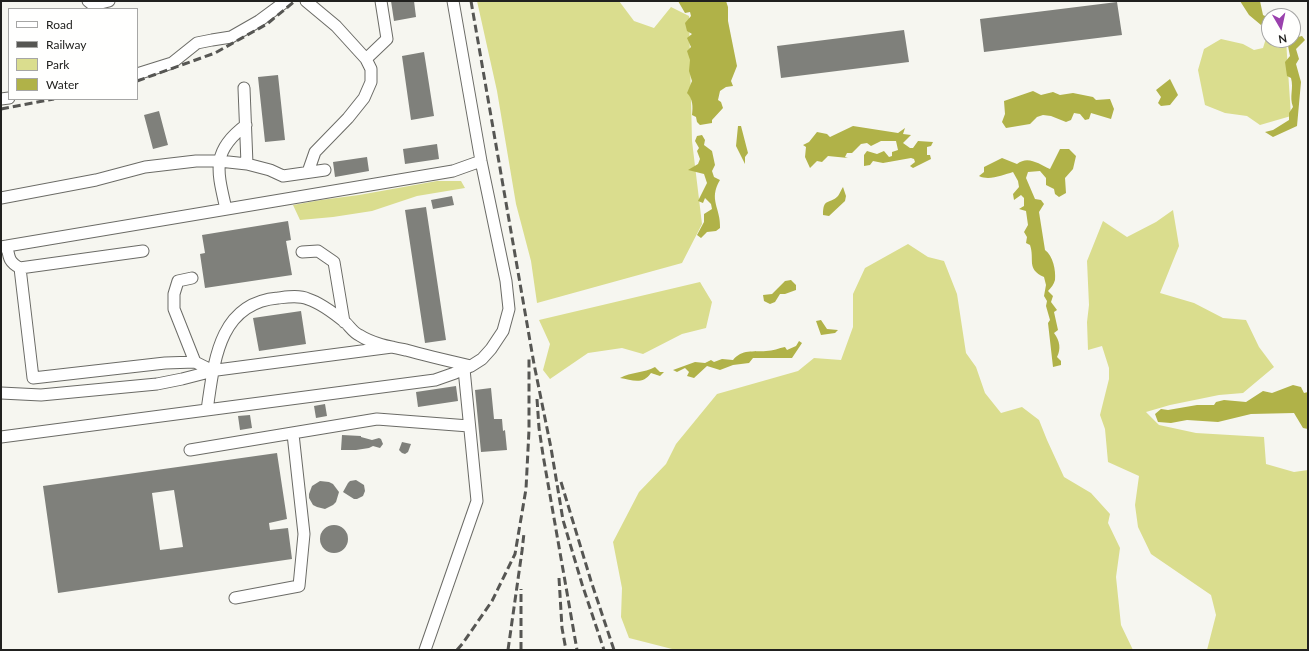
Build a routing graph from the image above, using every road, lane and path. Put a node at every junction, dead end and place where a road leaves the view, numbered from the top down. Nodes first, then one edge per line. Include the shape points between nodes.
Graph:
1 (88, 1) edge
2 (109, 1) edge
3 (286, 1) edge
4 (306, 1) edge
5 (381, 1) edge
6 (453, 1) edge
7 (366, 58) junction
8 (138, 74) edge
9 (244, 88) dead end
10 (246, 124) junction
11 (219, 161) junction
12 (481, 161) junction
13 (247, 164) junction
14 (325, 170) dead end
15 (308, 172) junction
16 (1, 198) edge
17 (226, 209) junction
18 (4, 246) edge
19 (143, 251) dead end
20 (302, 252) dead end
21 (20, 268) junction
22 (192, 278) dead end
23 (344, 322) junction
24 (392, 347) junction
25 (195, 362) junction
26 (467, 368) junction
27 (213, 371) junction
28 (1, 393) edge
29 (207, 410) junction
30 (469, 426) junction
31 (293, 434) junction
32 (1, 437) edge
33 (190, 450) dead end
34 (235, 598) dead end
35 (424, 650) edge

1 - 2 street via 93,5
3 - 8 street via 259,22 231,37 197,43 172,62
4 - 7 street via 336,26
5 - 7 street via 387,39
6 - 12 street
7 - 15 street via 371,69 371,82 364,98 315,152
9 - 10 street
10 - 11 street via 224,147
10 - 13 street
11 - 13 street
11 - 16 street via 145,167 96,180
11 - 17 street via 220,185
12 - 17 street via 453,171
12 - 26 street via 506,281 509,309 503,331 491,349 482,359
13 - 15 street via 283,176
14 - 15 street
17 - 18 street
18 - 21 street via 12,264
19 - 21 street
20 - 23 street via 318,251 334,262
21 - 25 street via 33,378
22 - 25 street via 178,282 174,294 174,310
23 - 24 street via 359,335
23 - 27 street via 307,298 268,298 247,307 231,322 220,343
24 - 26 street
24 - 27 street
25 - 27 street
26 - 29 street via 436,380
26 - 30 street
27 - 28 street via 182,379 113,389 41,395
27 - 29 street
29 - 32 street
30 - 31 street via 377,419
30 - 35 street via 477,501
31 - 33 street
31 - 34 street via 304,534 299,586

